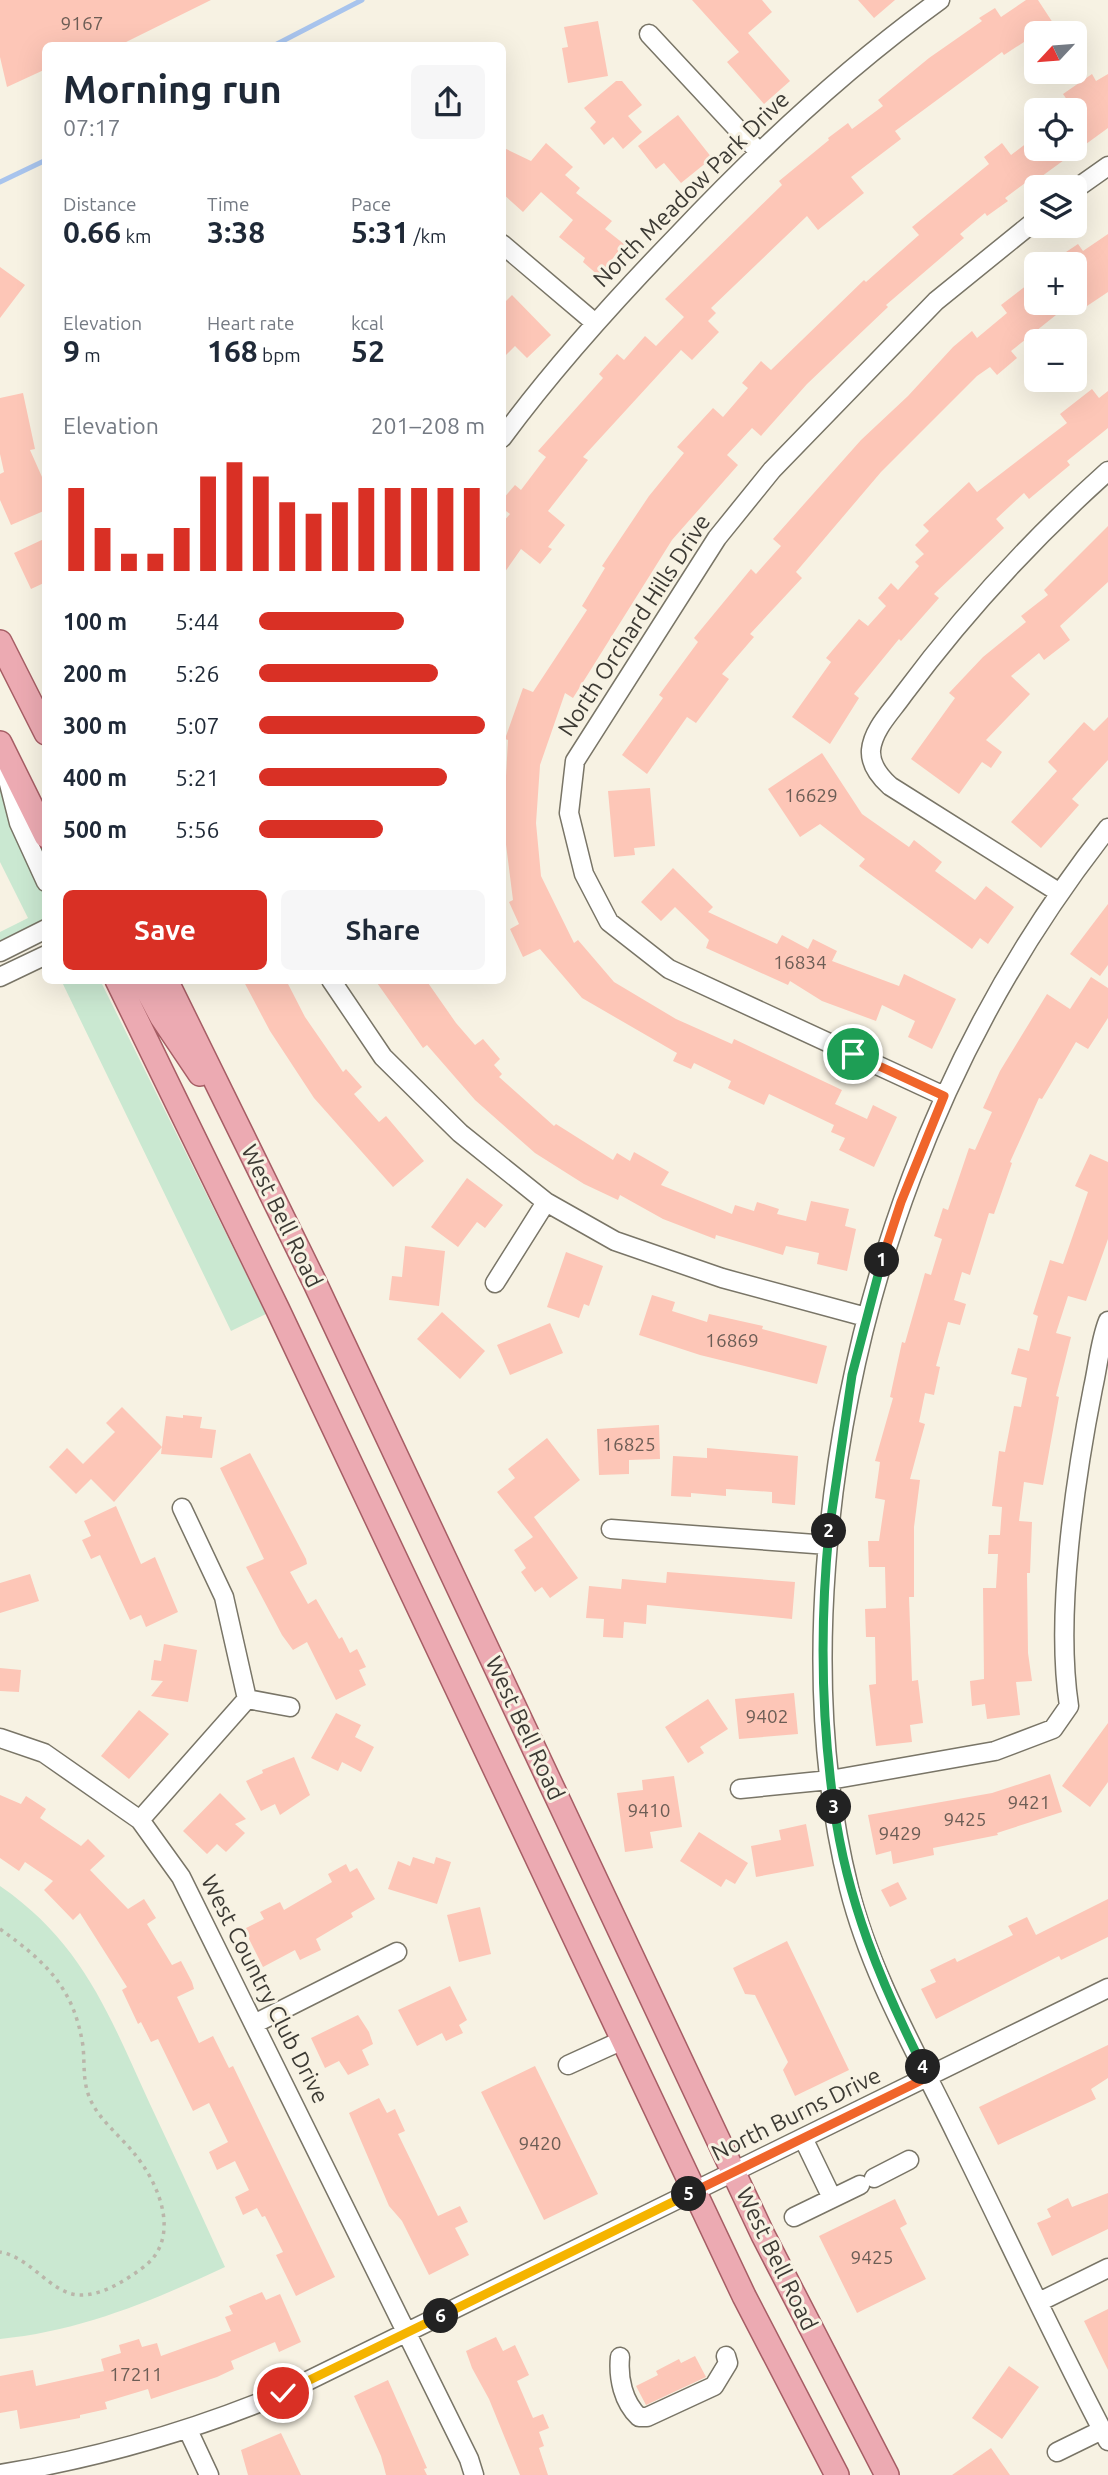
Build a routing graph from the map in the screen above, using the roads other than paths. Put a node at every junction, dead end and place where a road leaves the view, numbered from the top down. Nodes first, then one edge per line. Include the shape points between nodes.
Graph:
1 (940, 0) edge
2 (649, 34) dead end
3 (758, 151) junction
4 (1108, 166) edge
5 (1087, 181) edge
6 (1024, 230) edge
7 (506, 247) edge
8 (594, 322) junction
9 (506, 433) edge
10 (1108, 471) edge
11 (0, 642) edge
12 (42, 725) edge
13 (1, 745) edge
14 (42, 827) edge
15 (1108, 828) edge
16 (42, 873) edge
17 (1060, 893) junction
18 (42, 931) edge
19 (0, 952) edge
20 (42, 957) edge
21 (0, 977) edge
22 (119, 984) edge
23 (144, 984) edge
24 (168, 984) edge
25 (334, 984) edge
26 (944, 1096) junction
27 (224, 1099) junction
28 (546, 1202) junction
29 (495, 1283) dead end
30 (866, 1317) junction
31 (1108, 1321) edge
32 (182, 1508) dead end
33 (611, 1529) dead end
34 (828, 1545) junction
35 (247, 1699) junction
36 (290, 1707) dead end
37 (0, 1738) edge
38 (830, 1780) junction
39 (740, 1789) dead end
40 (140, 1820) junction
41 (397, 1952) dead end
42 (1108, 1988) edge
43 (256, 2022) junction
44 (623, 2040) junction
45 (568, 2065) dead end
46 (928, 2077) junction
47 (803, 2138) junction
48 (909, 2160) dead end
49 (734, 2172) junction
50 (695, 2191) junction
51 (832, 2198) junction
52 (794, 2217) dead end
53 (1108, 2267) edge
54 (1039, 2302) junction
55 (408, 2332) junction
56 (726, 2356) dead end
57 (620, 2357) dead end
58 (188, 2430) junction
59 (1105, 2436) edge
60 (1057, 2452) dead end
61 (0, 2474) edge
62 (209, 2475) edge
63 (474, 2475) edge
64 (837, 2475) edge
65 (887, 2475) edge

1 - 3 street, North Meadow Park Drive via 871,50
2 - 3 street
3 - 8 street, North Meadow Park Drive
4 - 5 street
6 - 26 street, North Orchard Hills Drive via 936,301 772,470 717,538 575,761 569,813 584,874 609,922 669,969
7 - 8 street
8 - 9 street, North Meadow Park Drive
10 - 17 street via 1011,562 918,675 878,730 871,750 877,772 890,786
11 - 12 main road
13 - 14 main road
13 - 16 street via 19,823
15 - 17 street
17 - 26 street via 996,993
18 - 19 street
20 - 21 street
22 - 44 main road, West Bell Road
23 - 27 main road via 177,1041
24 - 27 main road, West Bell Road
25 - 28 street via 383,1057 460,1133
26 - 30 street via 901,1202
27 - 49 main road, West Bell Road
28 - 29 street
28 - 30 street via 615,1241 722,1278
30 - 34 street via 841,1431
31 - 38 street via 1084,1432 1071,1542 1065,1685 1069,1706 1053,1729 995,1751
32 - 35 street via 225,1597
33 - 34 street
34 - 38 street via 823,1656
35 - 36 street
35 - 40 street
37 - 40 street, West Country Club Drive via 44,1753
38 - 39 street
38 - 46 street via 860,1925
40 - 43 street, West Country Club Drive via 181,1877
41 - 43 street
42 - 46 street, North Burns Drive
43 - 55 street, West Country Club Drive
44 - 45 street
44 - 50 main road, West Bell Road
46 - 47 street, North Burns Drive
46 - 54 street
47 - 49 street, North Burns Drive
47 - 51 street
48 - 51 street
49 - 50 street, North Burns Drive
49 - 65 main road, West Bell Road
50 - 55 street, North Burns Drive
50 - 64 main road, West Bell Road
51 - 52 street
53 - 54 street
54 - 59 street
55 - 58 street, North Burns Drive via 283,2393
55 - 63 street, West Country Club Drive
56 - 57 street via 728,2363 714,2386 648,2417 634,2412 622,2388
58 - 61 street, North Burns Drive via 93,2456
58 - 62 street
59 - 60 street

